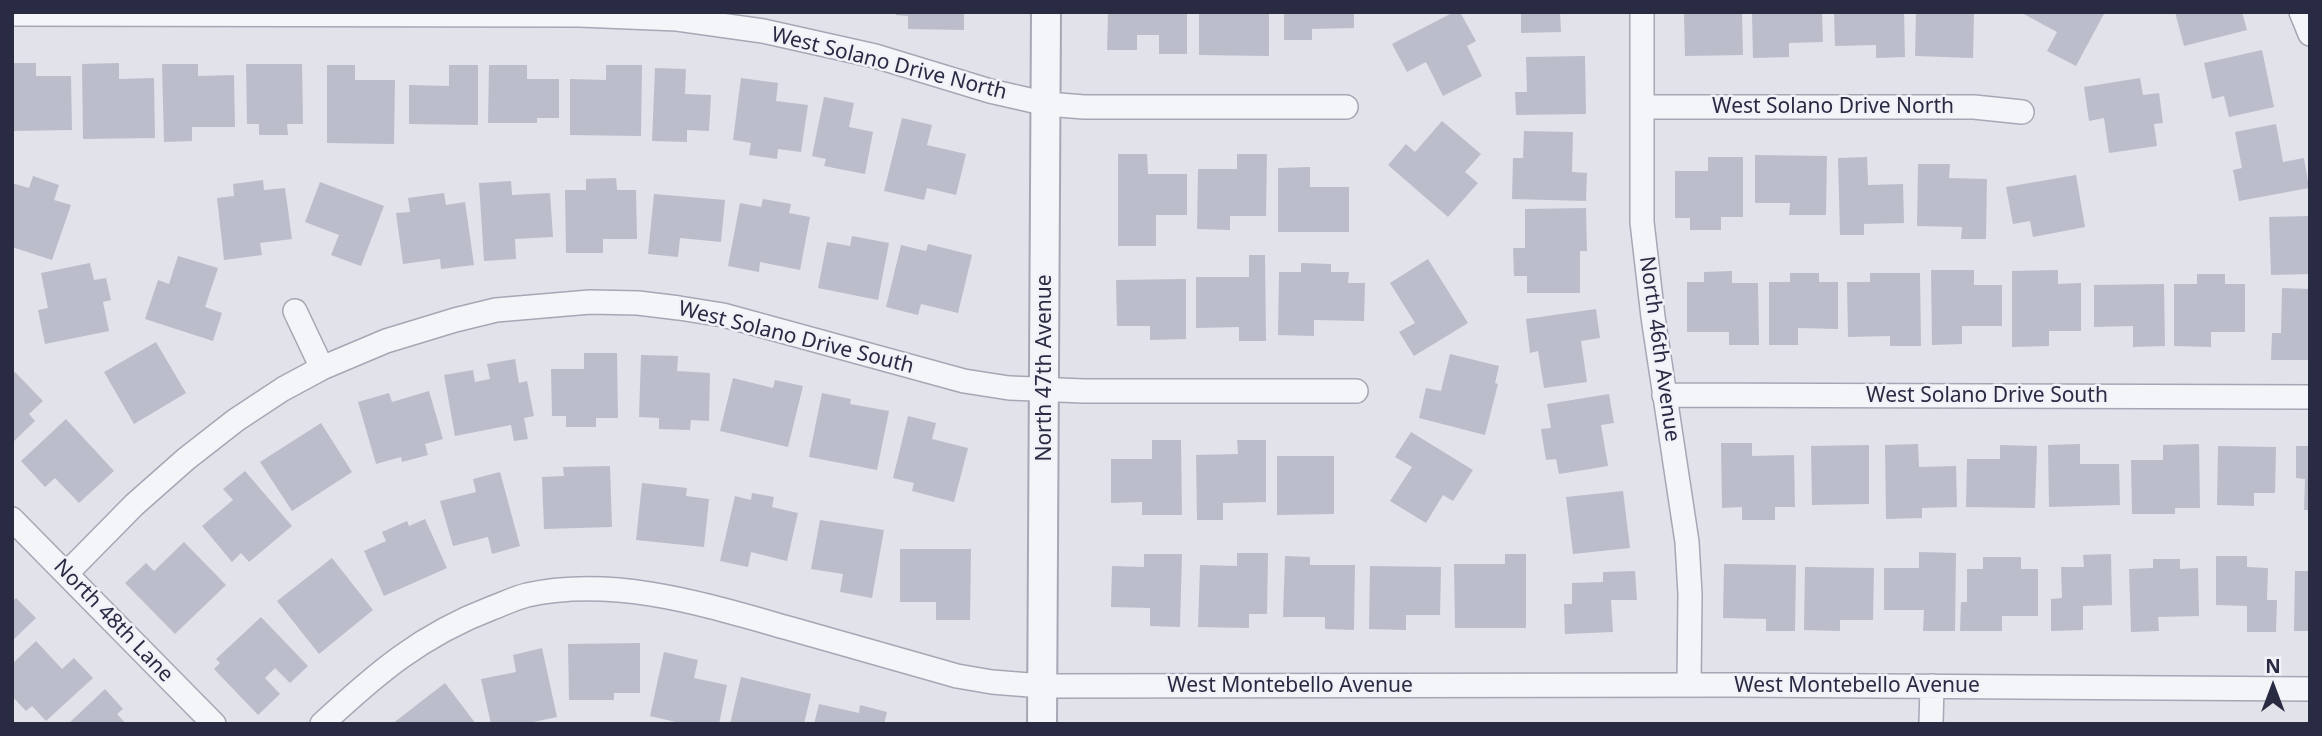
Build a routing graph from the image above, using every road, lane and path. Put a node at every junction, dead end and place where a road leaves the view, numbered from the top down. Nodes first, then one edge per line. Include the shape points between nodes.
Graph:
1 (1046, 12) edge
2 (1643, 12) edge
3 (2301, 12) edge
4 (12, 14) edge
5 (2310, 34) edge
6 (1047, 104) junction
7 (1346, 107) dead end
8 (1643, 107) junction
9 (2022, 112) dead end
10 (295, 311) dead end
11 (322, 368) junction
12 (1045, 389) junction
13 (1356, 391) dead end
14 (1664, 395) junction
15 (2310, 397) edge
16 (12, 519) edge
17 (67, 573) junction
18 (1689, 685) junction
19 (1042, 686) junction
20 (1931, 686) junction
21 (2310, 690) edge
22 (214, 724) edge
23 (321, 724) edge
24 (1042, 724) edge
25 (1931, 724) edge

1 - 6 street, North 47th Avenue
2 - 8 street, North 46th Avenue
3 - 5 street
4 - 6 street, West Solano Drive North via 677,19 763,31
6 - 7 street, West Solano Drive North
6 - 12 street, North 47th Avenue
8 - 9 street, West Solano Drive North via 1975,107
8 - 14 street, North 46th Avenue via 1642,222
10 - 11 street
11 - 12 street, West Solano Drive South via 386,341 496,310 638,303 723,316 964,381
11 - 17 street, West Solano Drive South via 236,420 187,458
12 - 13 street, West Solano Drive South
12 - 19 street, North 47th Avenue
14 - 15 street, West Solano Drive South
14 - 18 street, North 46th Avenue via 1687,542
16 - 17 street, North 48th Lane
17 - 22 street, North 48th Lane
18 - 19 street, West Montebello Avenue
18 - 20 street, West Montebello Avenue
19 - 23 street, West Montebello Avenue via 957,676 699,603 622,589 588,589 524,596 445,628 393,661
19 - 24 street, North 47th Avenue
20 - 21 street, West Montebello Avenue
20 - 25 street

